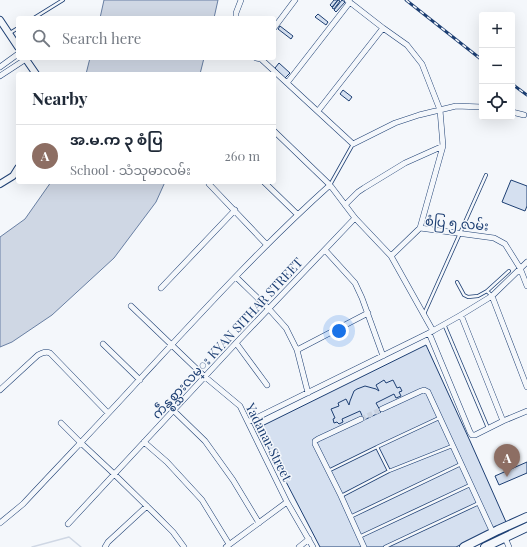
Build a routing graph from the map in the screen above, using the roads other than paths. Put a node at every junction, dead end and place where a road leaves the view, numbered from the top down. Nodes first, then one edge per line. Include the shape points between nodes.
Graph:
1 (63, 0) edge
2 (242, 0) edge
3 (295, 0) edge
4 (349, 1) edge
5 (37, 16) edge
6 (236, 16) edge
7 (0, 20) edge
8 (276, 25) edge
9 (383, 28) junction
10 (16, 29) edge
11 (9, 33) junction
12 (16, 44) edge
13 (16, 55) edge
14 (23, 60) edge
15 (27, 60) edge
16 (261, 60) edge
17 (0, 67) edge
18 (35, 72) edge
19 (275, 72) edge
20 (276, 73) edge
21 (0, 76) edge
22 (287, 83) junction
23 (479, 107) edge
24 (318, 110) junction
25 (440, 110) junction
26 (515, 113) edge
27 (524, 115) dead end
28 (276, 133) edge
29 (353, 144) junction
30 (443, 146) junction
31 (16, 171) edge
32 (486, 175) dead end
33 (0, 184) edge
34 (210, 184) dead end
35 (266, 184) edge
36 (330, 185) junction
37 (345, 205) junction
38 (235, 210) junction
39 (297, 214) junction
40 (355, 218) junction
41 (420, 228) junction
42 (460, 234) junction
43 (267, 245) junction
44 (325, 250) junction
45 (391, 256) junction
46 (527, 262) edge
47 (520, 268) junction
48 (509, 271) dead end
49 (236, 277) junction
50 (457, 282) dead end
51 (527, 286) edge
52 (161, 288) dead end
53 (487, 290) junction
54 (492, 296) junction
55 (131, 306) dead end
56 (269, 309) junction
57 (368, 313) junction
58 (424, 314) junction
59 (461, 315) junction
60 (444, 324) junction
61 (431, 332) junction
62 (236, 343) junction
63 (103, 344) dead end
64 (171, 345) junction
65 (297, 350) junction
66 (383, 356) junction
67 (204, 376) junction
68 (140, 380) junction
69 (267, 385) dead end
70 (527, 387) edge
71 (0, 390) edge
72 (308, 392) junction
73 (382, 409) tunnel mouth
74 (173, 410) junction
75 (527, 411) edge
76 (108, 413) junction
77 (440, 418) junction
78 (361, 419) tunnel mouth
79 (503, 421) junction
80 (61, 422) dead end
81 (248, 422) junction
82 (488, 428) junction
83 (80, 442) junction
84 (144, 442) junction
85 (452, 445) junction
86 (377, 447) junction
87 (461, 464) junction
88 (328, 471) junction
89 (389, 471) junction
90 (114, 474) junction
91 (470, 484) junction
92 (341, 496) junction
93 (287, 502) junction
94 (479, 503) junction
95 (147, 506) junction
96 (350, 517) junction
97 (527, 517) edge
98 (0, 523) edge
99 (259, 523) junction
100 (68, 524) dead end
101 (527, 528) edge
102 (495, 531) junction
103 (359, 538) junction
104 (504, 538) junction
105 (309, 539) junction
106 (182, 546) edge
107 (228, 546) edge
108 (105, 547) edge
109 (299, 547) edge
110 (313, 547) edge
111 (364, 547) edge
112 (385, 547) edge
113 (464, 547) edge
114 (485, 547) edge
115 (509, 547) edge

1 - 5 lane
2 - 6 street
3 - 8 street
4 - 9 street
4 - 22 street
7 - 11 street
9 - 24 street
9 - 25 street via 407,45 422,64
10 - 11 lane
11 - 12 street
13 - 17 street
14 - 21 street
15 - 18 street
16 - 19 street
20 - 22 street
22 - 24 street
23 - 25 street via 456,106
24 - 29 street
25 - 29 street via 395,123
25 - 30 street
26 - 27 street
28 - 36 street
29 - 36 lane
30 - 37 street via 398,167 358,192
30 - 41 street
31 - 33 street
32 - 42 lane
34 - 38 street
35 - 39 street
36 - 37 street
36 - 39 street
37 - 40 street
38 - 43 street
38 - 52 street
39 - 43 street
40 - 44 street, ကဵန္စစ္သားလမ္း KYAN SITHAR STREET
40 - 45 street
41 - 42 street, စံပြ ၅ လမ်း
41 - 45 street, စံပြ ၅ လမ်း
42 - 47 street, စံပြ ၅ လမ်း via 494,238 505,244
42 - 58 lane
43 - 49 street
44 - 56 street, ကဵန္စစ္သားလမ္း KYAN SITHAR STREET
44 - 57 street via 355,283
45 - 58 street
46 - 47 street
47 - 51 street, စံပြ ၅ လမ်း
47 - 54 street
48 - 53 lane
49 - 56 street
49 - 64 street
50 - 53 lane via 464,295 468,297 478,296
53 - 54 lane
54 - 59 street
54 - 70 street
55 - 64 street, Yadanar Street
56 - 62 street, ကဵန္စစ္သားလမ္း KYAN SITHAR STREET
56 - 65 street via 286,328
57 - 65 street
57 - 66 street
58 - 61 street
59 - 60 street
59 - 79 street
60 - 61 street
60 - 82 lane
61 - 66 street
61 - 82 street via 470,432 475,434
62 - 67 street, ကဵန္စစ္သားလမ္း KYAN SITHAR STREET
62 - 69 street
63 - 68 street
64 - 67 street, Yadanar Street
64 - 68 street
65 - 72 street
66 - 72 street
67 - 74 street, ကဵန္စစ္သားလမ္း KYAN SITHAR STREET
67 - 81 street, Yadanar Street via 240,406
68 - 76 street
71 - 76 street via 38,355 48,352
72 - 81 street
73 - 77 street via 424,390 428,392
74 - 84 street, ကဵန္စစ္သားလမ္း KYAN SITHAR STREET
74 - 99 street via 205,441
75 - 79 street
76 - 83 street
77 - 85 street
77 - 86 lane
78 - 88 street via 315,441
79 - 82 street
80 - 83 street
81 - 93 street, Yadanar Street
83 - 90 street
83 - 98 street via 23,504
84 - 90 street, ကဵန္စစ္သားလမ္း KYAN SITHAR STREET
84 - 107 street via 167,462 202,500
85 - 87 street
85 - 89 lane
86 - 88 lane
86 - 89 lane
87 - 91 street
87 - 96 lane
88 - 92 street
89 - 92 lane
90 - 95 street
90 - 100 street, ကဵန္စစ္သားလမ္း KYAN SITHAR STREET
91 - 94 street
91 - 103 lane
92 - 96 street
93 - 99 street
93 - 105 street, Yadanar Street
94 - 102 street
94 - 112 lane
95 - 106 street via 173,532
95 - 108 street
96 - 103 street
97 - 102 main road
99 - 107 street
101 - 104 main road
102 - 104 main road
102 - 113 main road
103 - 111 street
104 - 114 main road
104 - 115 street
105 - 109 street
105 - 110 street, Yadanar Street

